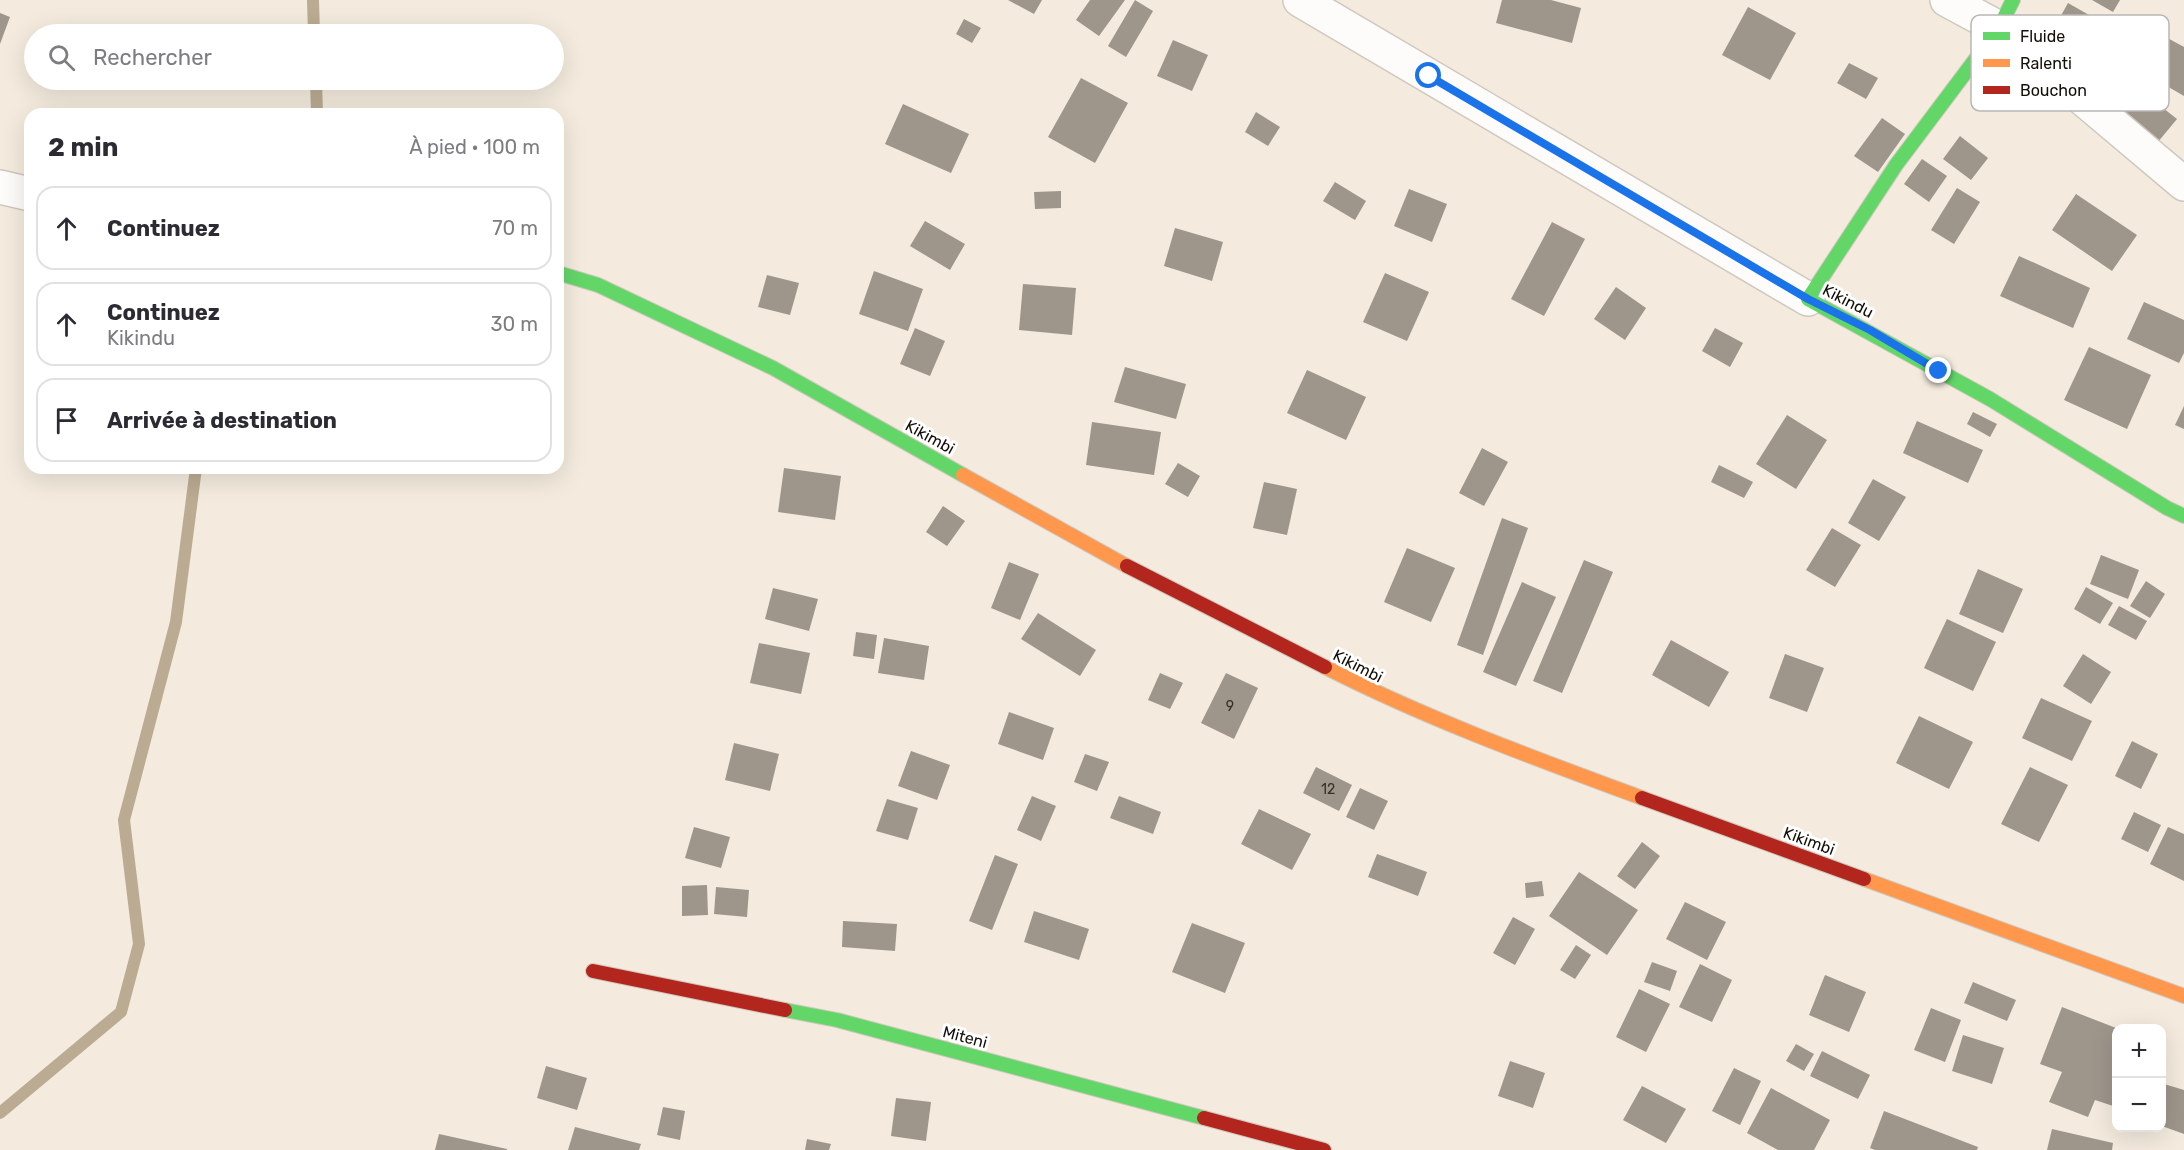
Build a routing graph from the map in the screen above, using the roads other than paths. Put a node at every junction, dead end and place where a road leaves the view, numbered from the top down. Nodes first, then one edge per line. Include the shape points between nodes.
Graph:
1 (1300, 0) edge
2 (1947, 0) edge
3 (2006, 14) edge
4 (1971, 62) edge
5 (2108, 111) edge
6 (2184, 184) edge
7 (0, 187) edge
8 (24, 193) edge
9 (564, 275) edge
10 (1808, 299) junction
11 (2184, 516) edge
12 (593, 971) dead end
13 (2184, 996) edge
14 (1324, 1150) edge

1 - 10 street
2 - 3 street
4 - 10 street, Kikindu via 1896,165
5 - 6 street
7 - 8 street
9 - 13 street, Kikimbi via 598,285 773,368 1092,548 1383,697 1500,746
10 - 11 street, Kikindu via 1870,330
12 - 14 street, Miteni via 837,1020

